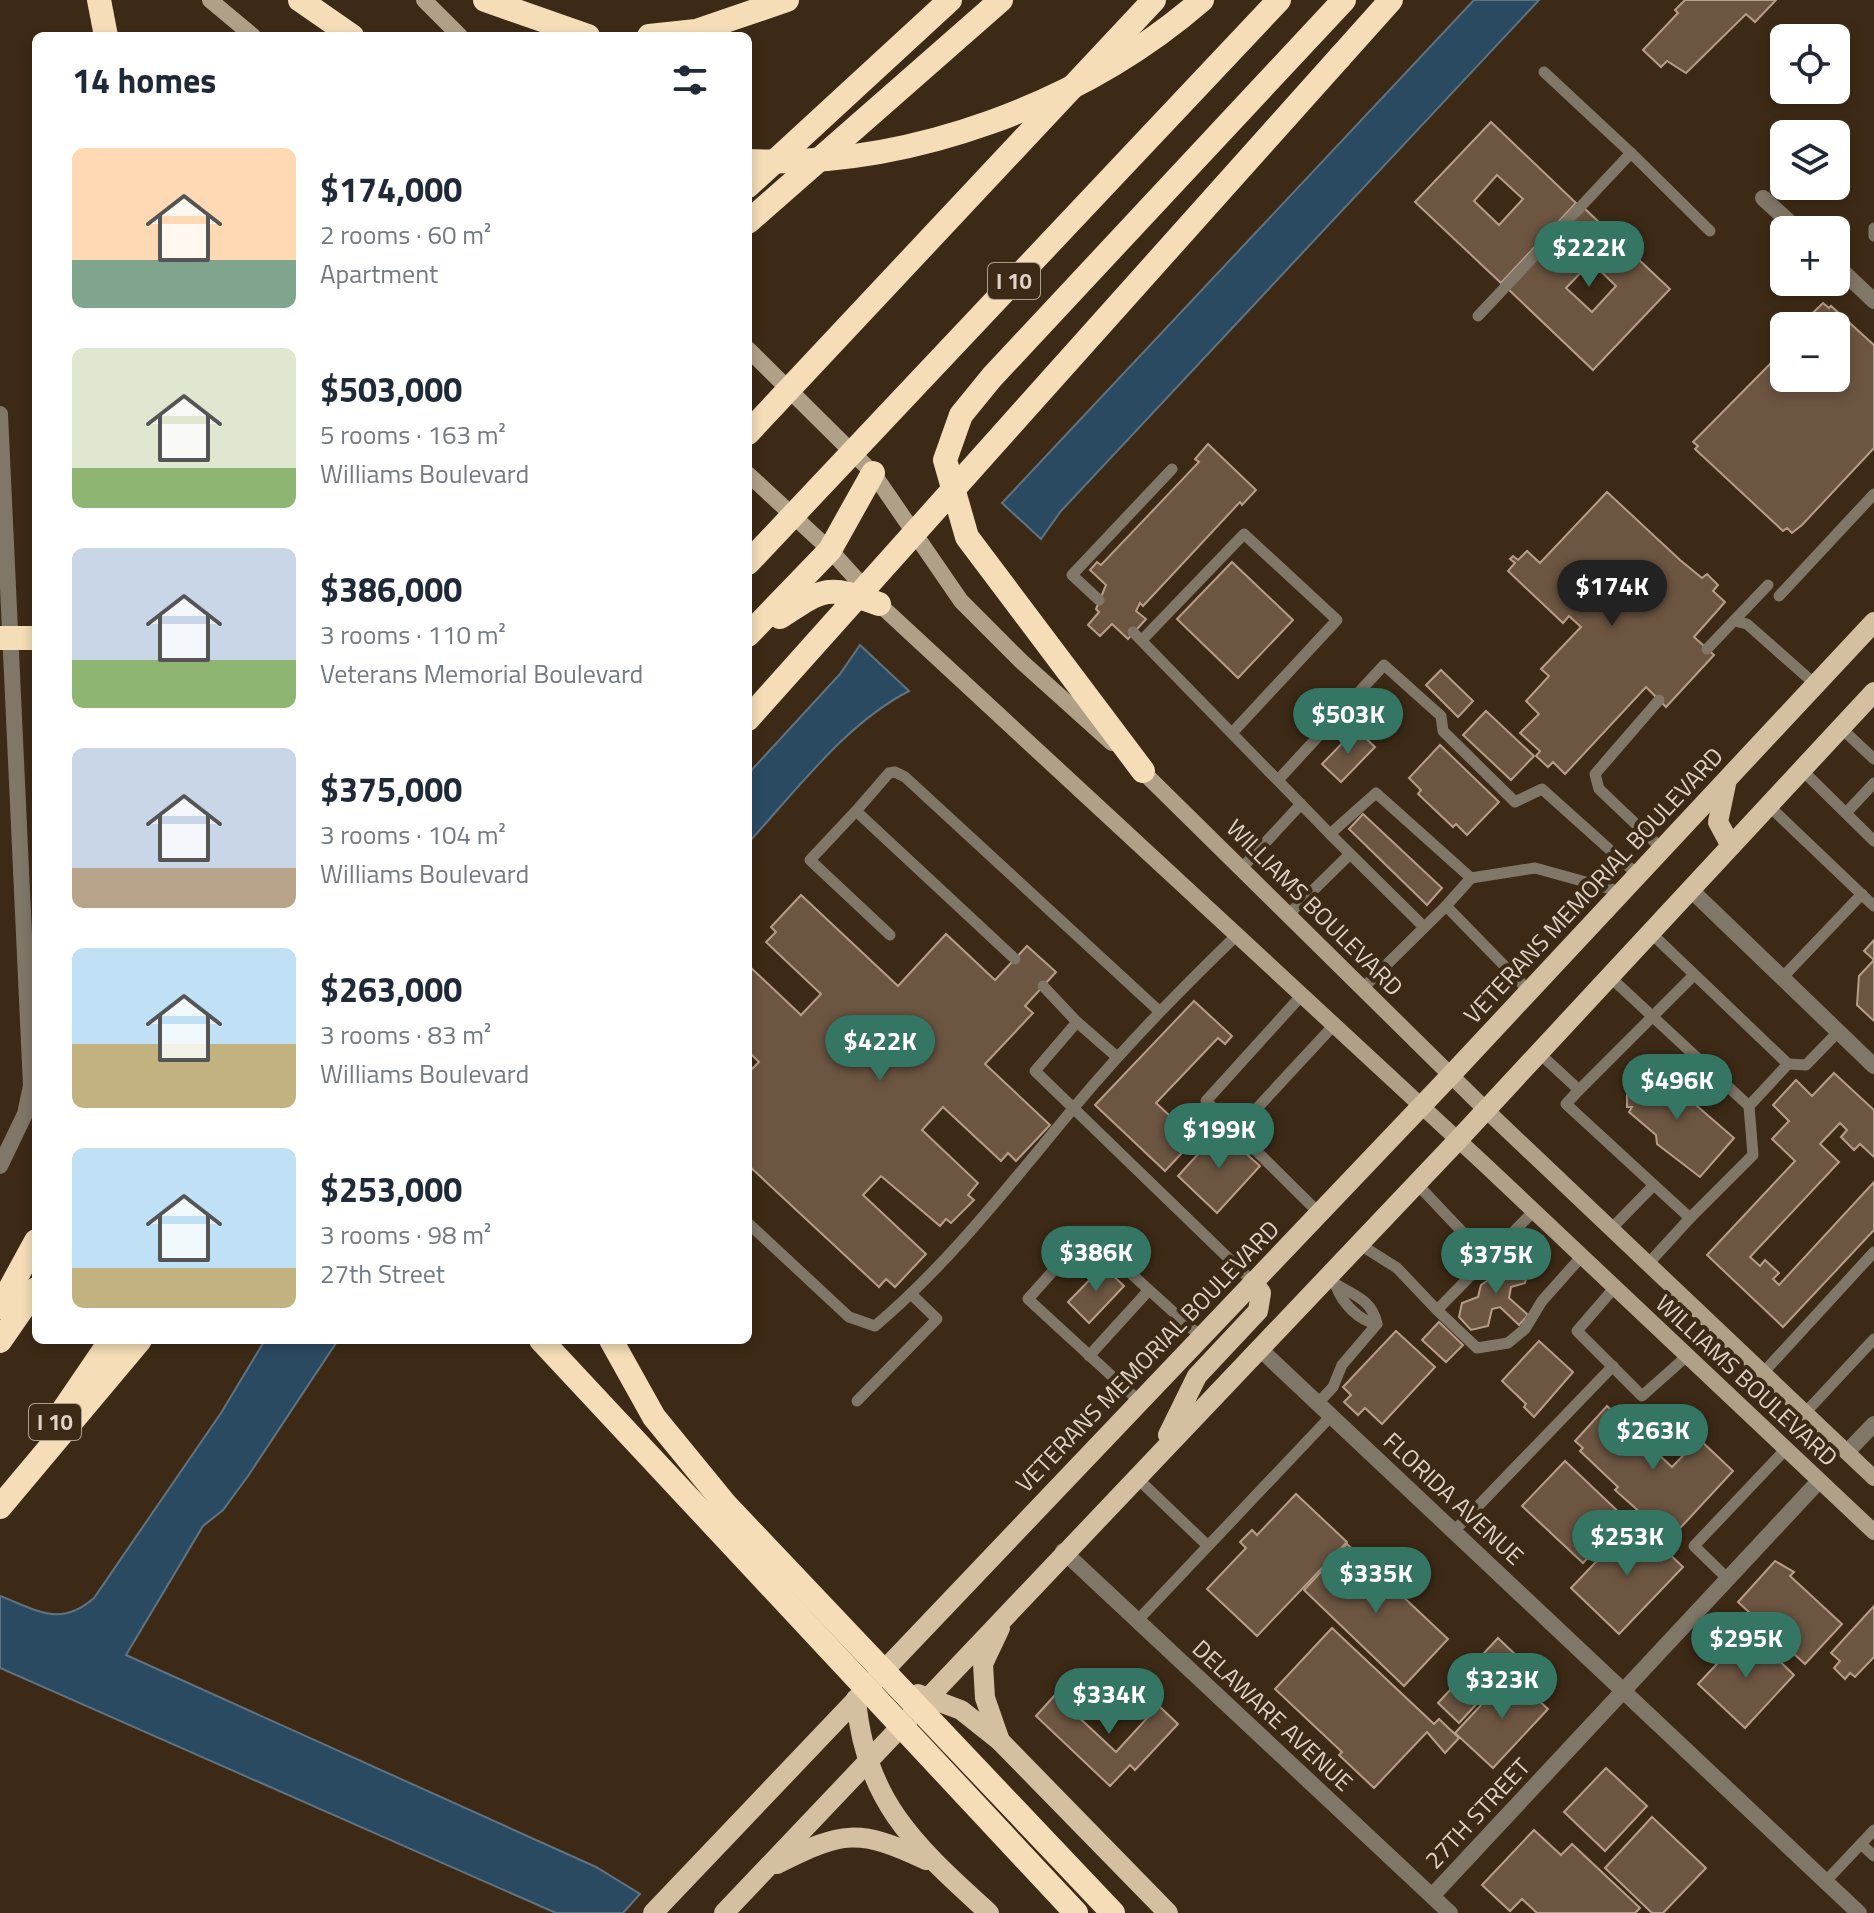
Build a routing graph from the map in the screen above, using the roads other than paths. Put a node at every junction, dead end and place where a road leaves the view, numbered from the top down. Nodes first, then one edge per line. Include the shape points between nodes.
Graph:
1 (99, 0) edge
2 (210, 0) edge
3 (300, 0) edge
4 (424, 0) edge
5 (485, 0) edge
6 (787, 0) edge
7 (950, 0) edge
8 (1001, 0) edge
9 (1154, 0) edge
10 (1202, 0) edge
11 (1279, 0) edge
12 (1344, 0) edge
13 (1391, 0) edge
14 (105, 32) edge
15 (248, 32) edge
16 (346, 32) edge
17 (456, 32) edge
18 (577, 32) edge
19 (687, 32) edge
20 (1544, 72) dead end
21 (1631, 153) junction
22 (752, 161) edge
23 (752, 182) edge
24 (1763, 198) dead end
25 (1783, 216) edge
26 (752, 218) edge
27 (1874, 228) edge
28 (1710, 231) dead end
29 (1874, 236) edge
30 (1850, 278) edge
31 (1874, 301) edge
32 (1478, 316) dead end
33 (752, 353) edge
34 (0, 414) edge
35 (752, 429) edge
36 (1172, 469) dead end
37 (873, 473) junction
38 (752, 478) edge
39 (1874, 494) edge
40 (830, 550) junction
41 (752, 559) edge
42 (1768, 585) dead end
43 (1779, 596) dead end
44 (1099, 600) dead end
45 (879, 604) junction
46 (1734, 621) junction
47 (1874, 622) edge
48 (752, 633) edge
49 (752, 634) edge
50 (0, 638) edge
51 (32, 638) edge
52 (1707, 649) dead end
53 (7, 684) edge
54 (1816, 685) junction
55 (1874, 692) edge
56 (1659, 700) dead end
57 (752, 715) edge
58 (1841, 728) junction
59 (1232, 733) junction
60 (1874, 759) edge
61 (1802, 770) junction
62 (1143, 771) junction
63 (1278, 780) junction
64 (1727, 780) junction
65 (1874, 783) edge
66 (1301, 804) junction
67 (1768, 805) junction
68 (856, 811) junction
69 (1846, 813) junction
70 (1330, 834) junction
71 (1871, 836) edge
72 (1731, 846) junction
73 (1662, 849) junction
74 (1350, 854) junction
75 (1242, 868) junction
76 (1638, 875) junction
77 (1471, 878) junction
78 (1691, 890) junction
79 (1622, 892) junction
80 (1862, 894) junction
81 (1446, 906) junction
82 (1874, 906) edge
83 (1289, 914) junction
84 (1424, 927) junction
85 (1651, 933) junction
86 (890, 935) dead end
87 (1237, 935) junction
88 (1015, 959) dead end
89 (1694, 975) junction
90 (1610, 977) junction
91 (1782, 978) junction
92 (1043, 986) dead end
93 (1363, 988) junction
94 (1529, 991) junction
95 (1302, 995) junction
96 (1159, 1011) junction
97 (1653, 1017) junction
98 (1077, 1022) junction
99 (1334, 1025) junction
100 (1838, 1032) junction
101 (1539, 1053) junction
102 (1117, 1057) junction
103 (1788, 1064) junction
104 (1874, 1066) edge
105 (1451, 1075) junction
106 (1579, 1090) junction
107 (1421, 1106) junction
108 (1749, 1106) junction
109 (1074, 1108) junction
110 (1486, 1110) junction
111 (1236, 1131) junction
112 (1458, 1140) junction
113 (0, 1166) edge
114 (1416, 1183) junction
115 (1654, 1185) junction
116 (1534, 1211) junction
117 (1319, 1213) junction
118 (1690, 1218) junction
119 (752, 1227) edge
120 (1611, 1229) junction
121 (1359, 1244) junction
122 (32, 1248) edge
123 (1874, 1252) edge
124 (1582, 1256) junction
125 (1115, 1259) dead end
126 (1488, 1259) junction
127 (1648, 1264) junction
128 (1125, 1268) dead end
129 (1253, 1282) junction
130 (1332, 1282) junction
131 (1615, 1287) junction
132 (1149, 1290) junction
133 (911, 1294) junction
134 (32, 1295) edge
135 (0, 1307) edge
136 (1437, 1310) junction
137 (1201, 1337) junction
138 (1874, 1339) edge
139 (0, 1341) edge
140 (108, 1344) edge
141 (137, 1344) edge
142 (545, 1344) edge
143 (613, 1344) edge
144 (1260, 1349) junction
145 (1089, 1356) junction
146 (1687, 1356) junction
147 (1613, 1366) junction
148 (1763, 1373) junction
149 (857, 1401) dead end
150 (1139, 1401) junction
151 (1318, 1403) junction
152 (1805, 1413) junction
153 (1331, 1416) junction
154 (1874, 1424) edge
155 (1786, 1449) junction
156 (1847, 1452) junction
157 (1159, 1453) junction
158 (1136, 1477) junction
159 (1874, 1478) edge
160 (1819, 1481) junction
161 (0, 1505) edge
162 (1454, 1531) junction
163 (1874, 1532) edge
164 (1208, 1546) junction
165 (1063, 1551) junction
166 (1728, 1579) junction
167 (1009, 1609) junction
168 (1137, 1621) junction
169 (872, 1682) junction
170 (1624, 1690) junction
171 (927, 1696) junction
172 (856, 1699) junction
173 (1000, 1741) junction
174 (869, 1759) junction
175 (1874, 1830) edge
176 (1861, 1844) junction
177 (1874, 1856) edge
178 (937, 1866) junction
179 (763, 1872) junction
180 (1826, 1881) junction
181 (1432, 1896) junction
182 (653, 1913) edge
183 (724, 1913) edge
184 (989, 1913) edge
185 (1076, 1913) edge
186 (1113, 1913) edge
187 (1168, 1913) edge
188 (1450, 1913) edge
189 (1859, 1913) edge

1 - 14 highway
2 - 15 main road
3 - 16 highway
4 - 17 main road
5 - 18 highway
6 - 19 highway
7 - 23 highway
8 - 26 highway, bridge
9 - 35 highway, bridge
10 - 22 highway, bridge via 1116,63 977,126 868,153
11 - 41 highway, I 10, bridge
12 - 62 highway via 992,377 961,415 945,460 967,537
13 - 57 highway, bridge
20 - 21 lane
21 - 28 lane
21 - 32 lane
24 - 25 street
27 - 29 lane
30 - 31 street
33 - 37 main road, WILLIAMS BOULEVARD
34 - 53 street
36 - 44 lane via 1072,575
37 - 40 highway
37 - 62 main road, WILLIAMS BOULEVARD via 961,601
38 - 40 main road, WILLIAMS BOULEVARD
39 - 43 lane
40 - 45 main road, WILLIAMS BOULEVARD
40 - 48 highway
42 - 46 lane
45 - 49 highway via 841,590 815,594
45 - 87 main road, WILLIAMS BOULEVARD
46 - 52 lane
46 - 54 lane via 1747,624
47 - 54 main road, VETERANS MEMORIAL BOULEVARD
50 - 51 highway, bridge
53 - 113 street via 31,1086 25,1114
54 - 64 main road, VETERANS MEMORIAL BOULEVARD
55 - 58 main road
56 - 73 lane via 1595,774 1599,789
58 - 60 lane
58 - 61 main road
59 - 59 lane via 1138,636 1244,534 1337,620
59 - 63 lane
61 - 67 main road
61 - 69 lane
62 - 75 main road, WILLIAMS BOULEVARD
63 - 66 lane
63 - 76 lane via 1384,665 1441,716 1443,731 1515,802 1542,789
64 - 72 main road via 1718,822
64 - 73 main road, VETERANS MEMORIAL BOULEVARD
65 - 69 lane
66 - 70 lane
66 - 75 lane
67 - 72 main road
67 - 80 lane
68 - 86 lane via 810,860
68 - 88 lane
68 - 96 lane via 889,773 905,777
69 - 71 lane
70 - 74 lane
70 - 77 lane via 1376,793
72 - 78 main road
73 - 76 main road, VETERANS MEMORIAL BOULEVARD
74 - 83 lane
74 - 84 lane
75 - 83 main road, WILLIAMS BOULEVARD
76 - 79 main road, VETERANS MEMORIAL BOULEVARD
77 - 79 lane via 1535,868
77 - 81 lane
78 - 85 main road
78 - 91 street
79 - 94 main road, VETERANS MEMORIAL BOULEVARD
80 - 82 lane
80 - 91 lane
81 - 84 lane
81 - 94 lane
83 - 93 main road, WILLIAMS BOULEVARD
84 - 93 lane
85 - 89 lane
85 - 90 main road
87 - 95 main road, WILLIAMS BOULEVARD
87 - 96 lane
89 - 97 lane
89 - 103 lane
90 - 97 lane
90 - 101 main road
91 - 100 street
92 - 98 lane
93 - 105 main road, WILLIAMS BOULEVARD
94 - 105 main road, VETERANS MEMORIAL BOULEVARD
95 - 99 main road, WILLIAMS BOULEVARD
95 - 111 lane via 1206,1101
96 - 102 lane
97 - 106 lane
97 - 108 lane
98 - 102 lane
98 - 109 lane via 1035,1071
99 - 107 main road, WILLIAMS BOULEVARD
99 - 111 lane
100 - 103 lane via 1806,1065
100 - 104 street
101 - 106 lane
101 - 110 main road
102 - 109 lane
103 - 108 lane
105 - 107 main road, VETERANS MEMORIAL BOULEVARD
105 - 110 main road, WILLIAMS BOULEVARD
106 - 115 lane via 1566,1104
107 - 112 main road, WILLIAMS BOULEVARD
107 - 117 main road, VETERANS MEMORIAL BOULEVARD
108 - 118 lane via 1753,1155
109 - 129 lane
109 - 133 lane via 1029,1167
110 - 112 main road
110 - 120 main road, WILLIAMS BOULEVARD
111 - 117 lane
112 - 114 main road
112 - 116 main road, WILLIAMS BOULEVARD
114 - 121 main road
114 - 126 lane
115 - 118 lane
115 - 120 lane
116 - 124 main road, WILLIAMS BOULEVARD
116 - 126 lane
117 - 129 main road, VETERANS MEMORIAL BOULEVARD
118 - 127 lane
119 - 133 lane via 849,1317 875,1326
120 - 127 main road, WILLIAMS BOULEVARD
121 - 130 main road
121 - 136 lane via 1397,1268
122 - 135 highway
123 - 148 lane
124 - 131 main road, WILLIAMS BOULEVARD
124 - 136 lane via 1508,1343 1477,1348
125 - 145 lane via 1087,1233 1028,1299
126 - 136 lane
127 - 148 main road, WILLIAMS BOULEVARD
128 - 132 lane
129 - 137 main road, VETERANS MEMORIAL BOULEVARD
129 - 157 main road via 1261,1293 1258,1311 1197,1376
130 - 144 main road
130 - 151 lane via 1366,1323 1377,1324
131 - 146 main road, WILLIAMS BOULEVARD
131 - 147 lane via 1577,1331
132 - 137 lane
132 - 145 lane
133 - 149 lane via 937,1319
134 - 139 highway
137 - 150 main road, VETERANS MEMORIAL BOULEVARD
138 - 152 lane
140 - 161 highway, I 10
141 - 161 highway
142 - 185 highway, bridge
143 - 186 highway, bridge via 654,1417 726,1505
144 - 151 street, FLORIDA AVENUE
144 - 157 main road
145 - 150 lane
146 - 147 lane via 1642,1396
146 - 155 main road, WILLIAMS BOULEVARD
147 - 162 lane
148 - 152 main road, WILLIAMS BOULEVARD
150 - 169 main road, VETERANS MEMORIAL BOULEVARD
151 - 153 street, FLORIDA AVENUE
152 - 156 main road, WILLIAMS BOULEVARD
153 - 162 street, FLORIDA AVENUE
153 - 164 lane
154 - 156 street
155 - 160 main road, WILLIAMS BOULEVARD
155 - 166 lane via 1694,1546
156 - 159 main road, WILLIAMS BOULEVARD
157 - 158 main road
158 - 164 lane
158 - 165 main road
160 - 163 main road, WILLIAMS BOULEVARD
160 - 166 street, 27TH STREET
162 - 170 street, FLORIDA AVENUE
164 - 168 lane
165 - 167 main road
165 - 168 street, DELAWARE AVENUE
166 - 170 street, 27TH STREET
167 - 171 main road
167 - 173 main road via 983,1664 985,1698
168 - 181 street, DELAWARE AVENUE
169 - 171 main road
169 - 172 main road, VETERANS MEMORIAL BOULEVARD
170 - 180 street, FLORIDA AVENUE
170 - 181 street, 27TH STREET
171 - 173 main road via 961,1710
171 - 174 main road
172 - 174 main road via 859,1732
172 - 182 main road, VETERANS MEMORIAL BOULEVARD
173 - 187 main road
174 - 178 main road via 896,1820
174 - 179 main road
175 - 176 lane
176 - 177 lane
176 - 180 lane
178 - 179 main road via 862,1836 826,1839
178 - 184 main road
179 - 183 main road
180 - 189 street, FLORIDA AVENUE
181 - 188 street, DELAWARE AVENUE

